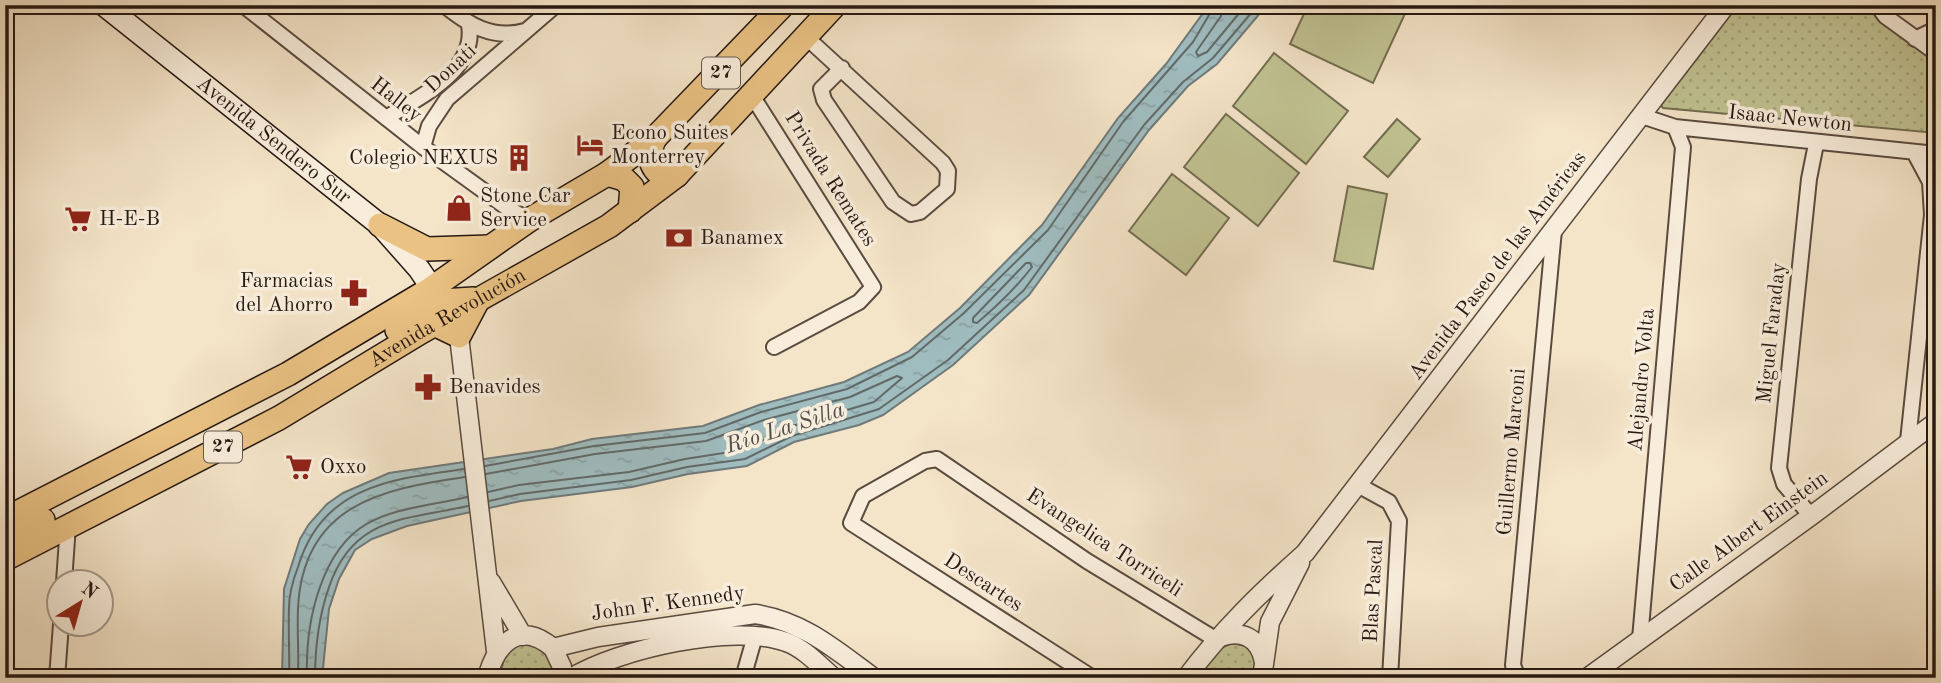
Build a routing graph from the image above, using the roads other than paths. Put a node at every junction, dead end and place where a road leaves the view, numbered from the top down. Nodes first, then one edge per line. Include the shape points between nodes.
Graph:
1 (104, 5) edge
2 (243, 5) edge
3 (444, 5) edge
4 (556, 5) edge
5 (783, 5) edge
6 (835, 5) edge
7 (1726, 5) edge
8 (1877, 5) edge
9 (469, 25) junction
10 (1936, 29) edge
11 (527, 30) junction
12 (806, 37) junction
13 (1915, 39) junction
14 (1936, 52) edge
15 (842, 68) junction
16 (751, 94) junction
17 (1642, 116) junction
18 (386, 118) junction
19 (1675, 127) junction
20 (655, 138) junction
21 (1816, 144) junction
22 (423, 147) junction
23 (1914, 152) junction
24 (1936, 154) edge
25 (607, 174) junction
26 (677, 175) junction
27 (630, 211) junction
28 (529, 220) junction
29 (380, 225) junction
30 (1554, 230) junction
31 (490, 247) junction
32 (479, 300) junction
33 (440, 307) junction
34 (459, 336) junction
35 (774, 347) dead end
36 (1936, 422) edge
37 (1908, 441) junction
38 (1359, 485) junction
39 (1811, 516) junction
40 (5, 519) edge
41 (851, 523) joint
42 (68, 525) junction
43 (9, 548) edge
44 (1305, 553) junction
45 (65, 568) edge
46 (488, 576) junction
47 (523, 636) junction
48 (755, 636) junction
49 (60, 638) edge
50 (1215, 639) junction
51 (1640, 639) junction
52 (553, 648) junction
53 (496, 651) junction
54 (1263, 670) edge
55 (57, 678) edge
56 (486, 678) edge
57 (562, 678) edge
58 (572, 678) edge
59 (743, 678) edge
60 (834, 678) edge
61 (874, 678) edge
62 (1093, 678) edge
63 (1186, 678) edge
64 (1390, 678) edge
65 (1518, 678) edge
66 (1587, 678) edge

1 - 29 main road, Avenida Sendero Sur
2 - 18 street, Halley
3 - 9 street
4 - 11 street, Donati
5 - 20 main road, Avenida Revolución / 27
6 - 12 main road, Avenida Revolución / 27
7 - 17 street, Avenida Paseo de las Américas
8 - 13 street
9 - 11 street via 499,34
9 - 18 street via 469,49 456,68
10 - 13 street
11 - 22 street, Donati via 447,99 429,125
12 - 15 street
12 - 16 main road, Avenida Revolución / 27
13 - 14 street
15 - 15 street via 821,89 824,100 893,202 911,214 920,212 947,189 948,171
16 - 26 main road, Avenida Revolución / 27
16 - 35 street, Privada Remates via 873,287 859,302
17 - 19 street, Isaac Newton
17 - 30 street, Avenida Paseo de las Américas
18 - 22 street, Halley
19 - 21 street, Isaac Newton
19 - 51 street, Alejandro Volta via 1684,147
20 - 25 main road, Avenida Revolución / 27
20 - 26 main road via 650,151 655,170 664,177
21 - 23 street, Isaac Newton
21 - 39 street, Miguel Faraday via 1779,468 1784,484
22 - 28 street, Halley
23 - 24 street, Isaac Newton
23 - 37 street via 1930,182 1932,215
25 - 27 main road via 632,187
25 - 28 main road, Avenida Revolución / 27
26 - 27 main road, Avenida Revolución / 27
27 - 32 main road, Avenida Revolución / 27
28 - 31 main road, Avenida Revolución / 27
29 - 31 main road via 427,249
29 - 33 main road, Avenida Sendero Sur
30 - 38 street, Avenida Paseo de las Américas
30 - 65 street, Guillermo Marconi via 1513,665
31 - 33 main road, Avenida Revolución / 27
32 - 33 main road
32 - 34 main road
33 - 34 main road
33 - 40 main road, Avenida Revolución / 27 via 288,374
33 - 42 main road, Avenida Revolución / 27 via 279,418
33 - 43 main road
34 - 46 street
36 - 37 street, Calle Albert Einstein
37 - 39 street, Calle Albert Einstein
38 - 44 street, Avenida Paseo de las Américas
38 - 64 street, Blas Pascal via 1389,502 1399,521
39 - 51 street, Calle Albert Einstein
41 - 50 street, Evangelica Torriceli via 863,496 925,461 937,459 1087,561
41 - 62 street, Descartes
42 - 43 main road, Avenida Revolución / 27
42 - 45 street
44 - 50 street, Avenida Paseo de las Américas
44 - 54 street, Avenida Paseo de las Américas via 1270,622
46 - 47 street
46 - 53 street
47 - 52 street via 539,638
47 - 53 street
48 - 58 street, John F. Kennedy via 672,643 608,659
48 - 59 street
48 - 60 street, John F. Kennedy via 787,642
49 - 55 street
50 - 54 street via 1231,633 1247,636 1256,643
50 - 63 street, Avenida Paseo de las Américas
51 - 66 street, Calle Albert Einstein
52 - 57 street
52 - 61 street, John F. Kennedy via 755,614 811,631
53 - 56 street

